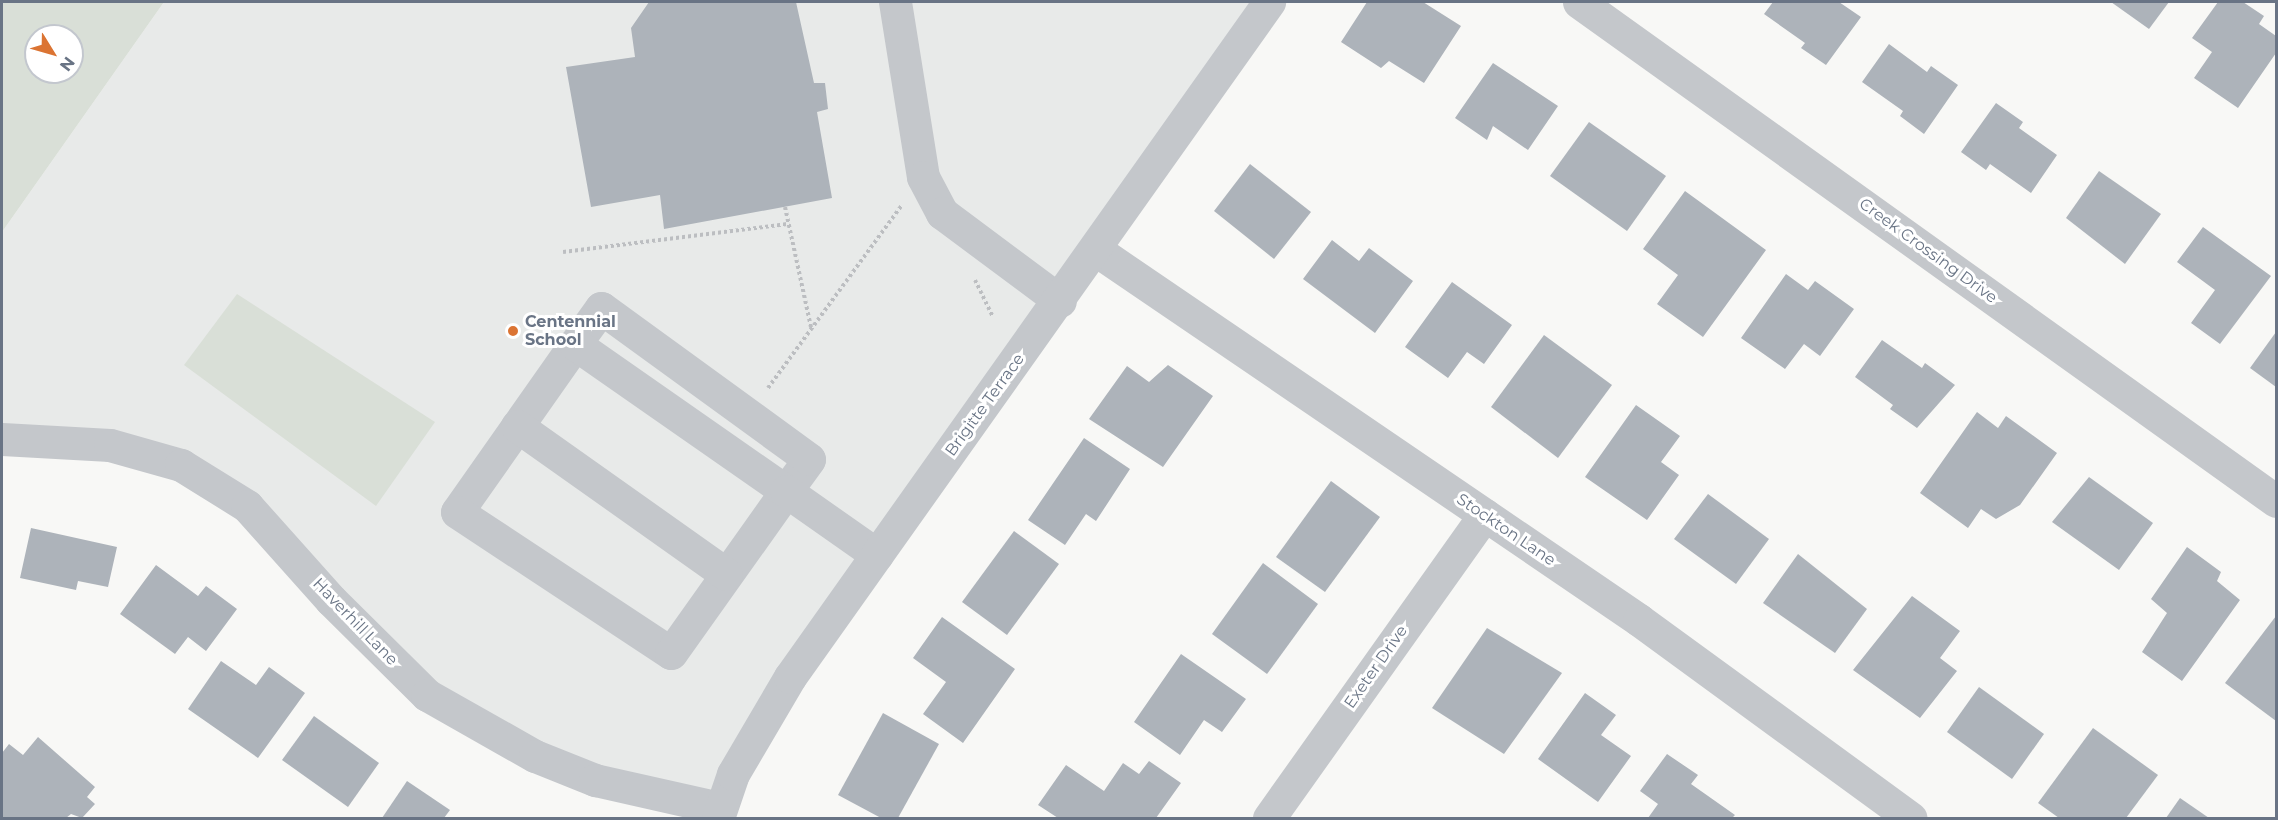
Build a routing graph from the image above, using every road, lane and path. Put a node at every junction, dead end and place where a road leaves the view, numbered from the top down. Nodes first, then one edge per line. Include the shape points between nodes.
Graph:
1 (895, 2) edge
2 (1269, 2) edge
3 (1579, 2) edge
4 (904, 202) dead end
5 (786, 207) dead end
6 (789, 224) junction
7 (1096, 250) junction
8 (563, 252) dead end
9 (1059, 301) junction
10 (812, 328) junction
11 (575, 344) junction
12 (748, 415) junction
13 (517, 426) junction
14 (2, 439) edge
15 (786, 491) junction
16 (2277, 501) edge
17 (1484, 515) junction
18 (877, 555) junction
19 (726, 574) junction
20 (719, 814) edge
21 (1269, 819) edge
22 (1911, 819) edge

1 - 9 street via 923,177 942,213
2 - 7 street, Brigitte Terrace
3 - 16 street, Creek Crossing Drive
4 - 10 path
5 - 6 path
6 - 8 path
6 - 10 path
7 - 9 street, Brigitte Terrace
7 - 17 street, Stockton Lane
9 - 18 street, Brigitte Terrace
10 - 12 path
11 - 12 street via 601,308
11 - 13 street
11 - 15 street
12 - 15 street via 809,459
13 - 19 street
13 - 19 street via 458,512 671,653
14 - 20 street, Haverhill Lane via 110,445 181,465 247,506 331,600 427,695 535,756 595,780
15 - 18 street
15 - 19 street
17 - 21 street, Exeter Drive
17 - 22 street, Stockton Lane via 1639,620
18 - 20 street, Brigitte Terrace via 790,676 733,774

